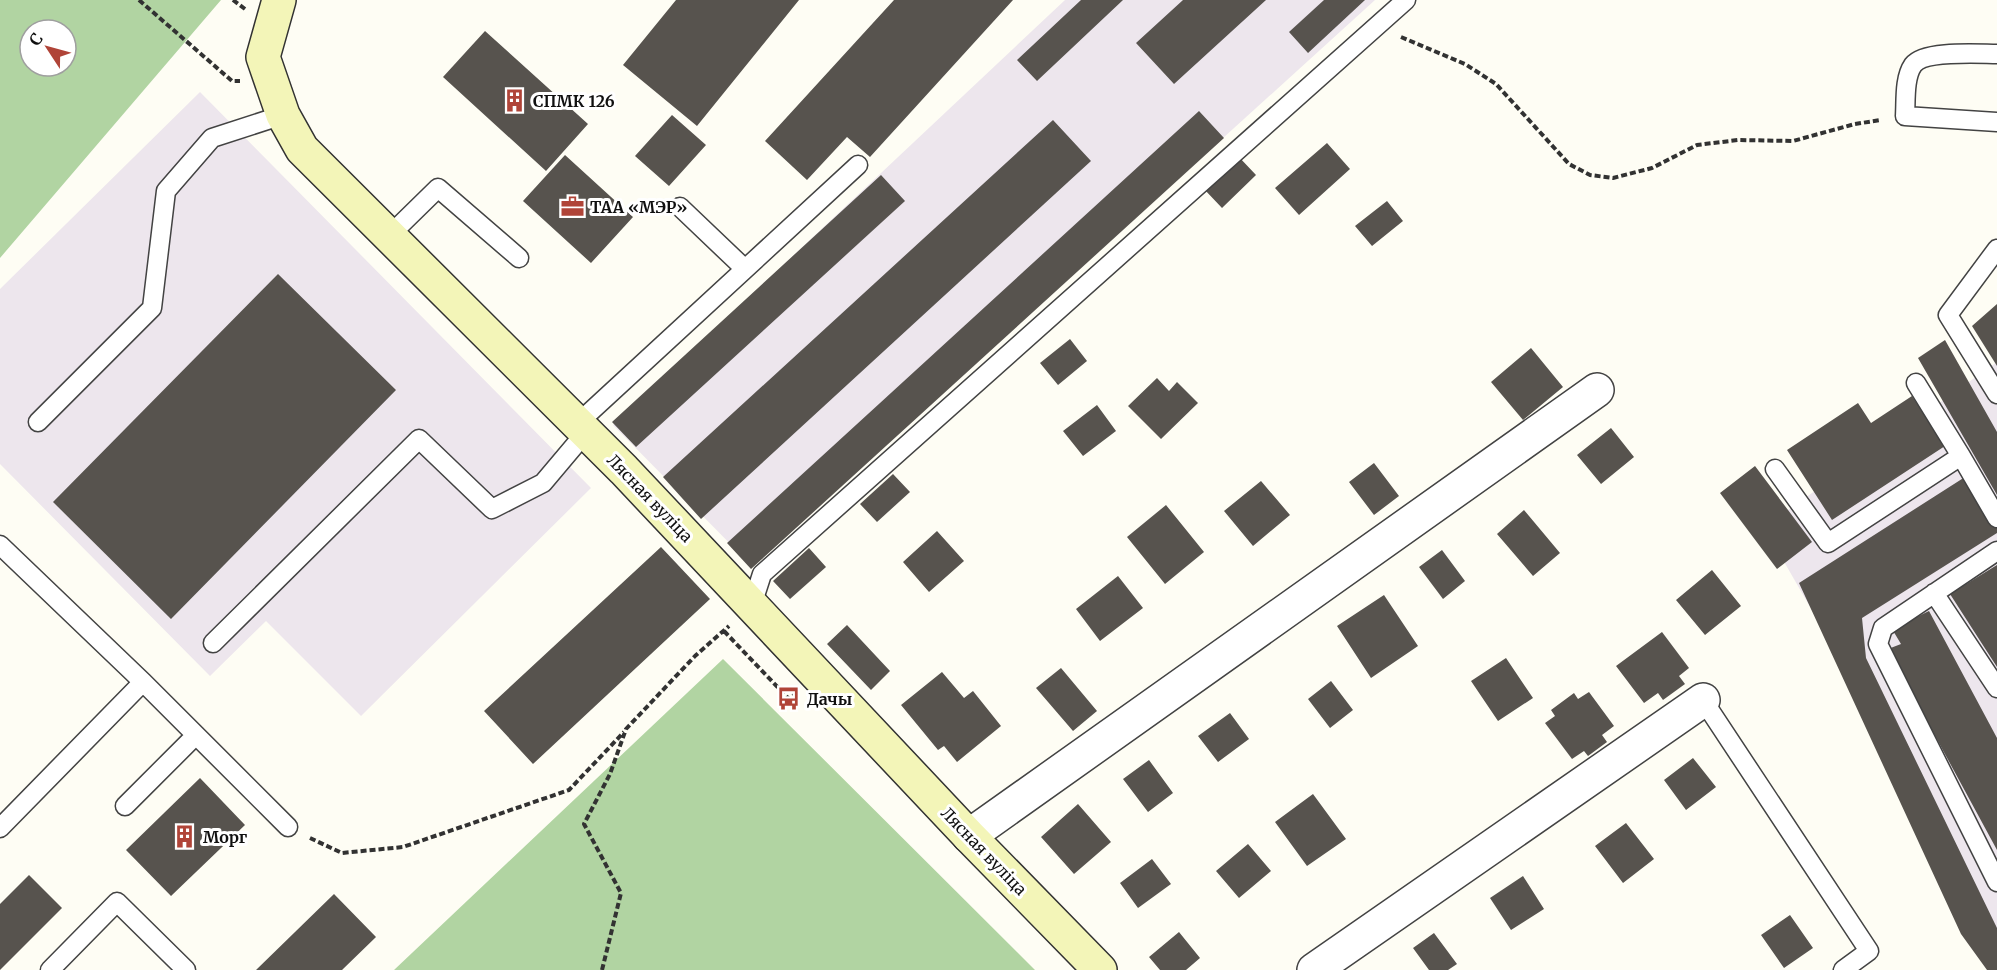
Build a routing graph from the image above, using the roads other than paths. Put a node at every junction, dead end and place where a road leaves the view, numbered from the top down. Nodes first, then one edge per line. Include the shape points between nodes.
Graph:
1 (279, 0) edge
2 (1406, 0) edge
3 (1997, 54) edge
4 (283, 115) junction
5 (1997, 122) edge
6 (858, 165) dead end
7 (680, 207) dead end
8 (390, 236) junction
9 (1997, 249) edge
10 (519, 258) dead end
11 (745, 269) junction
12 (1916, 383) dead end
13 (1597, 390) dead end
14 (1997, 394) edge
15 (38, 422) dead end
16 (581, 428) junction
17 (1961, 456) junction
18 (1775, 469) dead end
19 (1997, 518) edge
20 (0, 545) edge
21 (1997, 551) edge
22 (1934, 593) junction
23 (752, 605) junction
24 (213, 643) dead end
25 (143, 681) junction
26 (1997, 688) edge
27 (1703, 700) joint
28 (196, 735) junction
29 (125, 806) dead end
30 (288, 827) road end
31 (0, 828) edge
32 (969, 836) junction
33 (1997, 882) edge
34 (50, 970) edge
35 (186, 970) edge
36 (1100, 970) edge
37 (1314, 970) edge
38 (1843, 970) edge

1 - 4 street, Лясная вуліца via 263,57
2 - 23 lane via 762,574
3 - 5 lane via 1925,57 1914,64 1908,78 1905,116
4 - 8 street, Лясная вуліца via 302,149
4 - 15 lane via 212,138 166,191 152,308
6 - 11 lane
7 - 11 lane
8 - 10 lane via 438,188
8 - 16 street, Лясная вуліца
9 - 14 lane via 1948,315
11 - 16 lane
12 - 17 lane
13 - 32 street
16 - 23 street, Лясная вуліца
16 - 24 lane via 543,483 492,509 419,439
17 - 18 lane via 1828,543
17 - 19 lane
20 - 25 lane
21 - 22 lane
22 - 26 lane
22 - 33 lane via 1883,628 1878,644
23 - 32 street, Лясная вуліца
25 - 28 lane
25 - 31 lane
27 - 37 street
27 - 38 lane via 1869,951
28 - 29 lane
28 - 30 lane
32 - 36 street, Лясная вуліца
34 - 35 lane via 117,902

